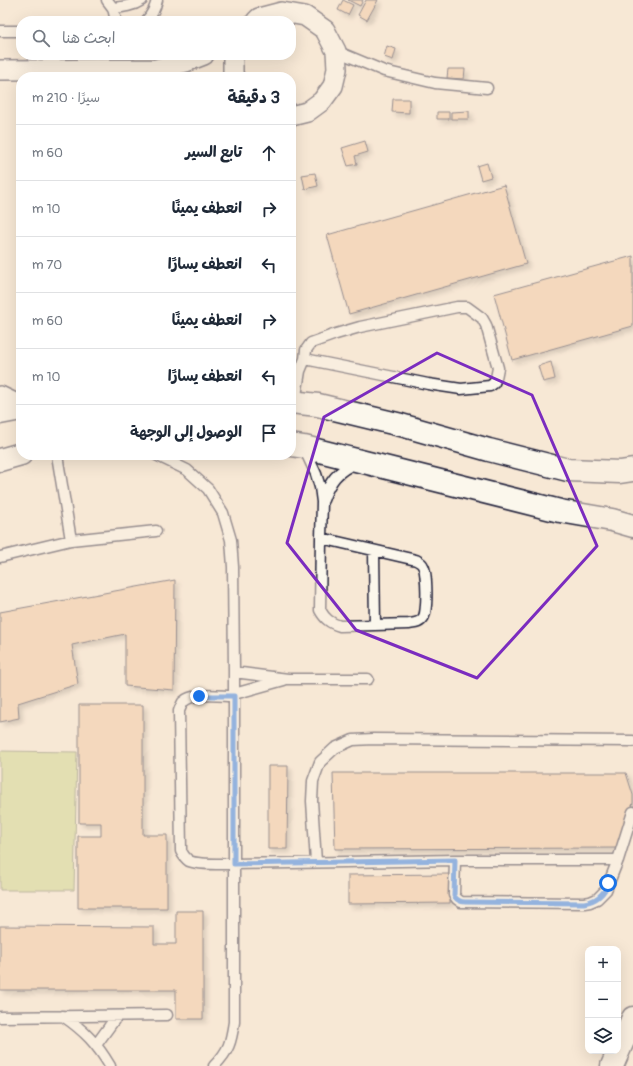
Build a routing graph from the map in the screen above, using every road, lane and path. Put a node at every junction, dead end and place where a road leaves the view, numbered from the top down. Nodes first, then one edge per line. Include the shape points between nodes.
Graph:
1 (142, 0) edge
2 (157, 0) edge
3 (110, 4) edge
4 (114, 16) edge
5 (150, 16) edge
6 (266, 16) edge
7 (0, 31) edge
8 (16, 31) edge
9 (336, 51) junction
10 (191, 60) edge
11 (233, 60) edge
12 (156, 69) junction
13 (0, 70) edge
14 (165, 72) edge
15 (233, 72) edge
16 (488, 88) dead end
17 (296, 115) edge
18 (305, 359) junction
19 (296, 389) edge
20 (0, 396) edge
21 (296, 402) edge
22 (16, 404) edge
23 (16, 410) edge
24 (0, 413) edge
25 (297, 446) edge
26 (16, 455) edge
27 (0, 460) edge
28 (58, 460) edge
29 (166, 460) edge
30 (360, 461) junction
31 (633, 470) edge
32 (322, 502) junction
33 (633, 526) edge
34 (156, 531) dead end
35 (320, 538) junction
36 (71, 540) junction
37 (374, 551) junction
38 (0, 557) edge
39 (375, 625) junction
40 (234, 672) junction
41 (288, 679) junction
42 (368, 679) dead end
43 (234, 695) junction
44 (633, 741) edge
45 (633, 812) edge
46 (455, 860) junction
47 (618, 860) junction
48 (316, 862) junction
49 (234, 864) junction
50 (167, 1015) dead end
51 (63, 1016) junction
52 (117, 1016) junction
53 (0, 1017) edge
54 (633, 1018) edge
55 (96, 1045) junction
56 (110, 1066) edge
57 (214, 1066) edge
58 (612, 1066) edge

1 - 3 lane via 125,7
2 - 5 lane
3 - 4 lane
6 - 9 street via 282,12 305,16 325,30
7 - 8 lane
9 - 16 lane via 384,71 435,84
9 - 17 street via 337,69 333,86 322,101 307,112
10 - 12 street
11 - 15 street
12 - 13 street
12 - 14 street
18 - 18 lane via 306,350 311,343 336,334 450,308 467,307 482,318 486,325 498,368 494,383 490,386 461,389
18 - 19 lane
20 - 22 street
21 - 31 street via 318,405 401,425 568,470
23 - 24 street
25 - 30 street
25 - 32 lane via 310,460
26 - 27 street
28 - 36 lane
29 - 40 lane via 187,470 208,490 223,513 231,540 233,567
30 - 32 lane via 336,476 327,488
30 - 33 street via 560,511
32 - 35 lane
34 - 36 lane
35 - 37 lane
35 - 39 lane via 320,610 325,618 340,626
36 - 38 lane
37 - 39 lane
37 - 39 lane via 416,560 423,566 427,607 424,617 418,623
40 - 41 lane
40 - 43 lane
41 - 42 lane
41 - 43 lane
43 - 49 lane
43 - 49 lane via 190,697 183,702 179,711 181,851 184,858 190,861
44 - 48 lane via 353,740 335,748 320,762 313,781
45 - 47 lane
46 - 47 lane
46 - 47 lane via 454,896 461,902 560,903 584,903 597,899 606,890
46 - 48 lane
48 - 49 lane
49 - 57 lane via 234,1022 231,1041
50 - 52 lane
51 - 52 lane
51 - 53 lane
51 - 55 lane
52 - 55 lane
54 - 58 street
55 - 56 lane

